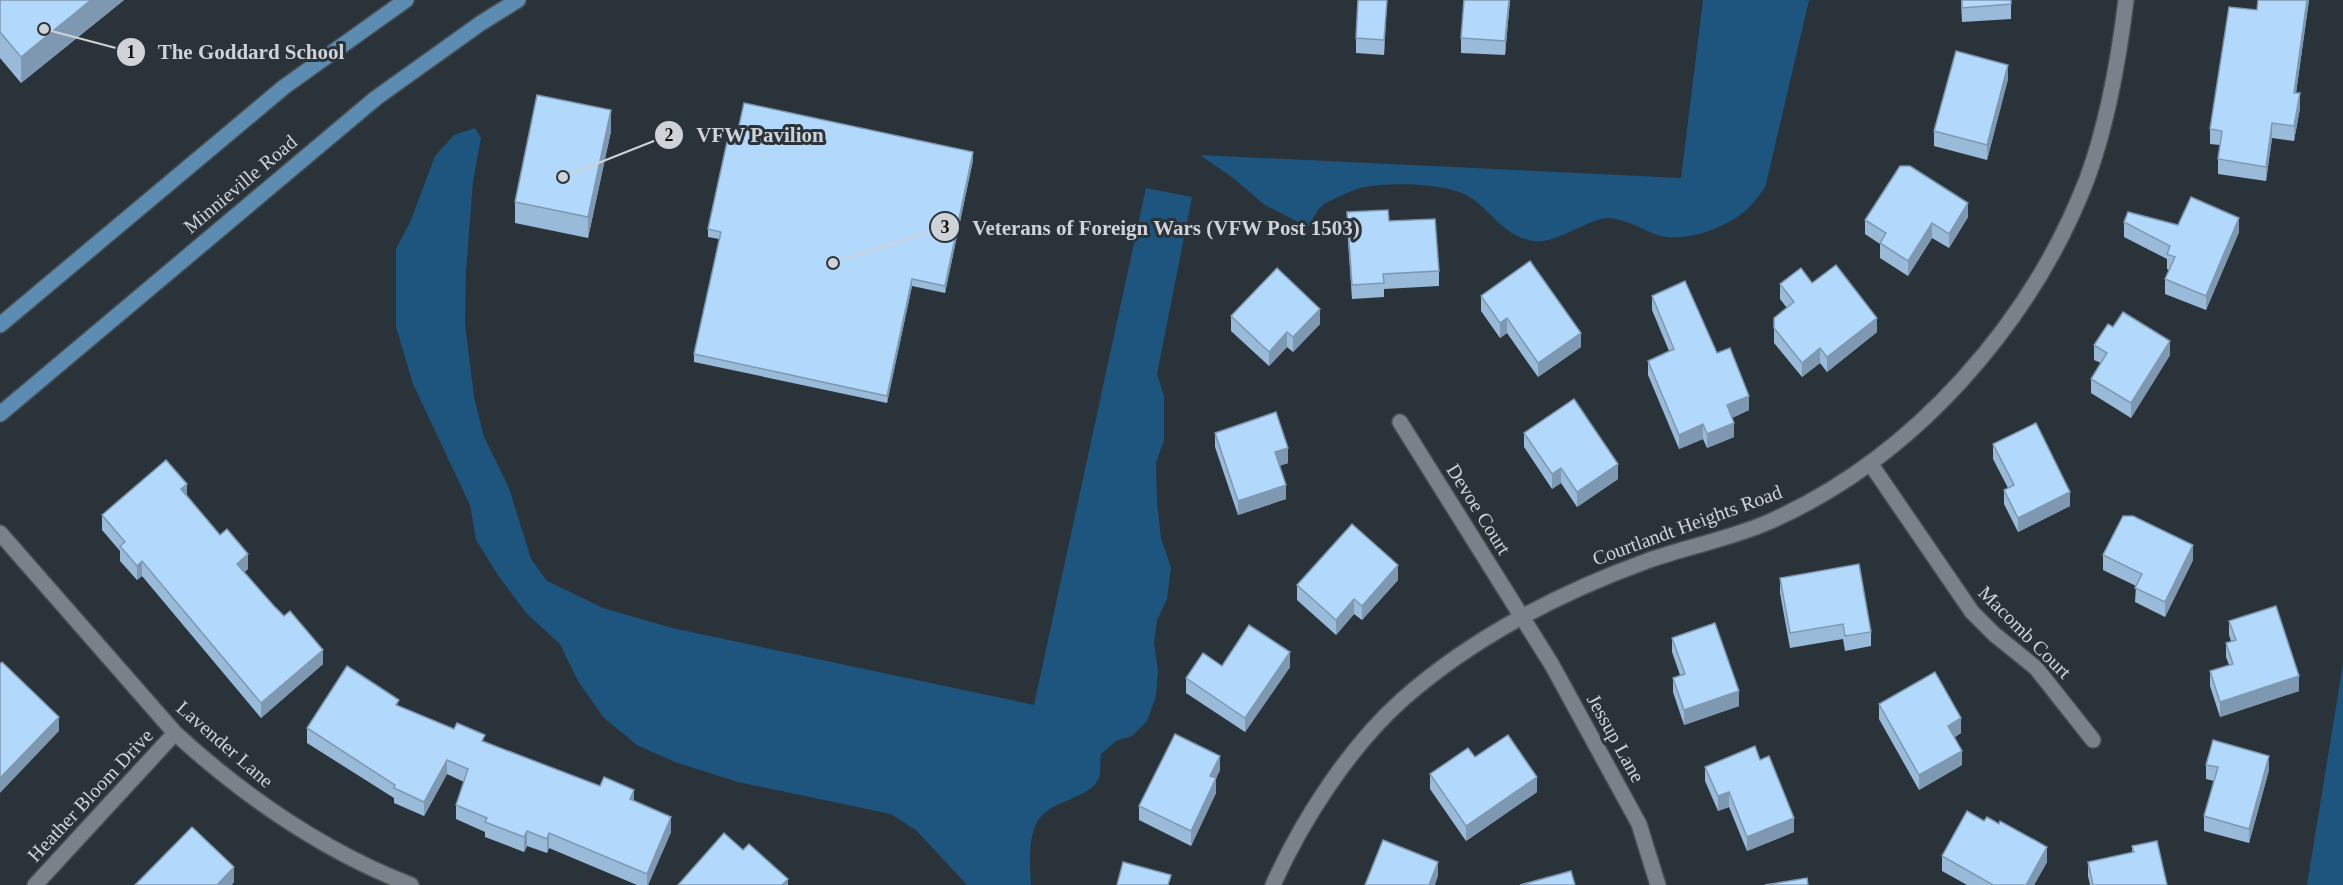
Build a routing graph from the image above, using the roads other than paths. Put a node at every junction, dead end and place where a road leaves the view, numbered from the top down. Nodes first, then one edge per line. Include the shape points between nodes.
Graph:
1 (406, 0) edge
2 (518, 0) edge
3 (2126, 0) edge
4 (0, 325) edge
5 (0, 414) edge
6 (1400, 422) dead end
7 (1870, 463) junction
8 (0, 533) edge
9 (1522, 618) junction
10 (175, 733) junction
11 (2093, 740) dead end
12 (35, 885) edge
13 (411, 885) edge
14 (1273, 885) edge
15 (1658, 885) edge

1 - 4 main road via 285,87
2 - 5 main road, Minnieville Road via 376,98
3 - 7 street, Courtlandt Heights Road via 2104,116 2087,177 2060,239 2025,297 1977,362 1942,401
6 - 9 street, Devoe Court
7 - 9 street, Courtlandt Heights Road via 1771,521 1606,576
7 - 11 street, Macomb Court via 1972,612 2036,668
8 - 10 street, Lavender Lane
9 - 14 street, Courtlandt Heights Road via 1433,675 1402,699 1372,731 1311,815
9 - 15 street, Jessup Lane via 1639,824
10 - 12 street, Heather Bloom Drive
10 - 13 street, Lavender Lane via 265,807 357,862

